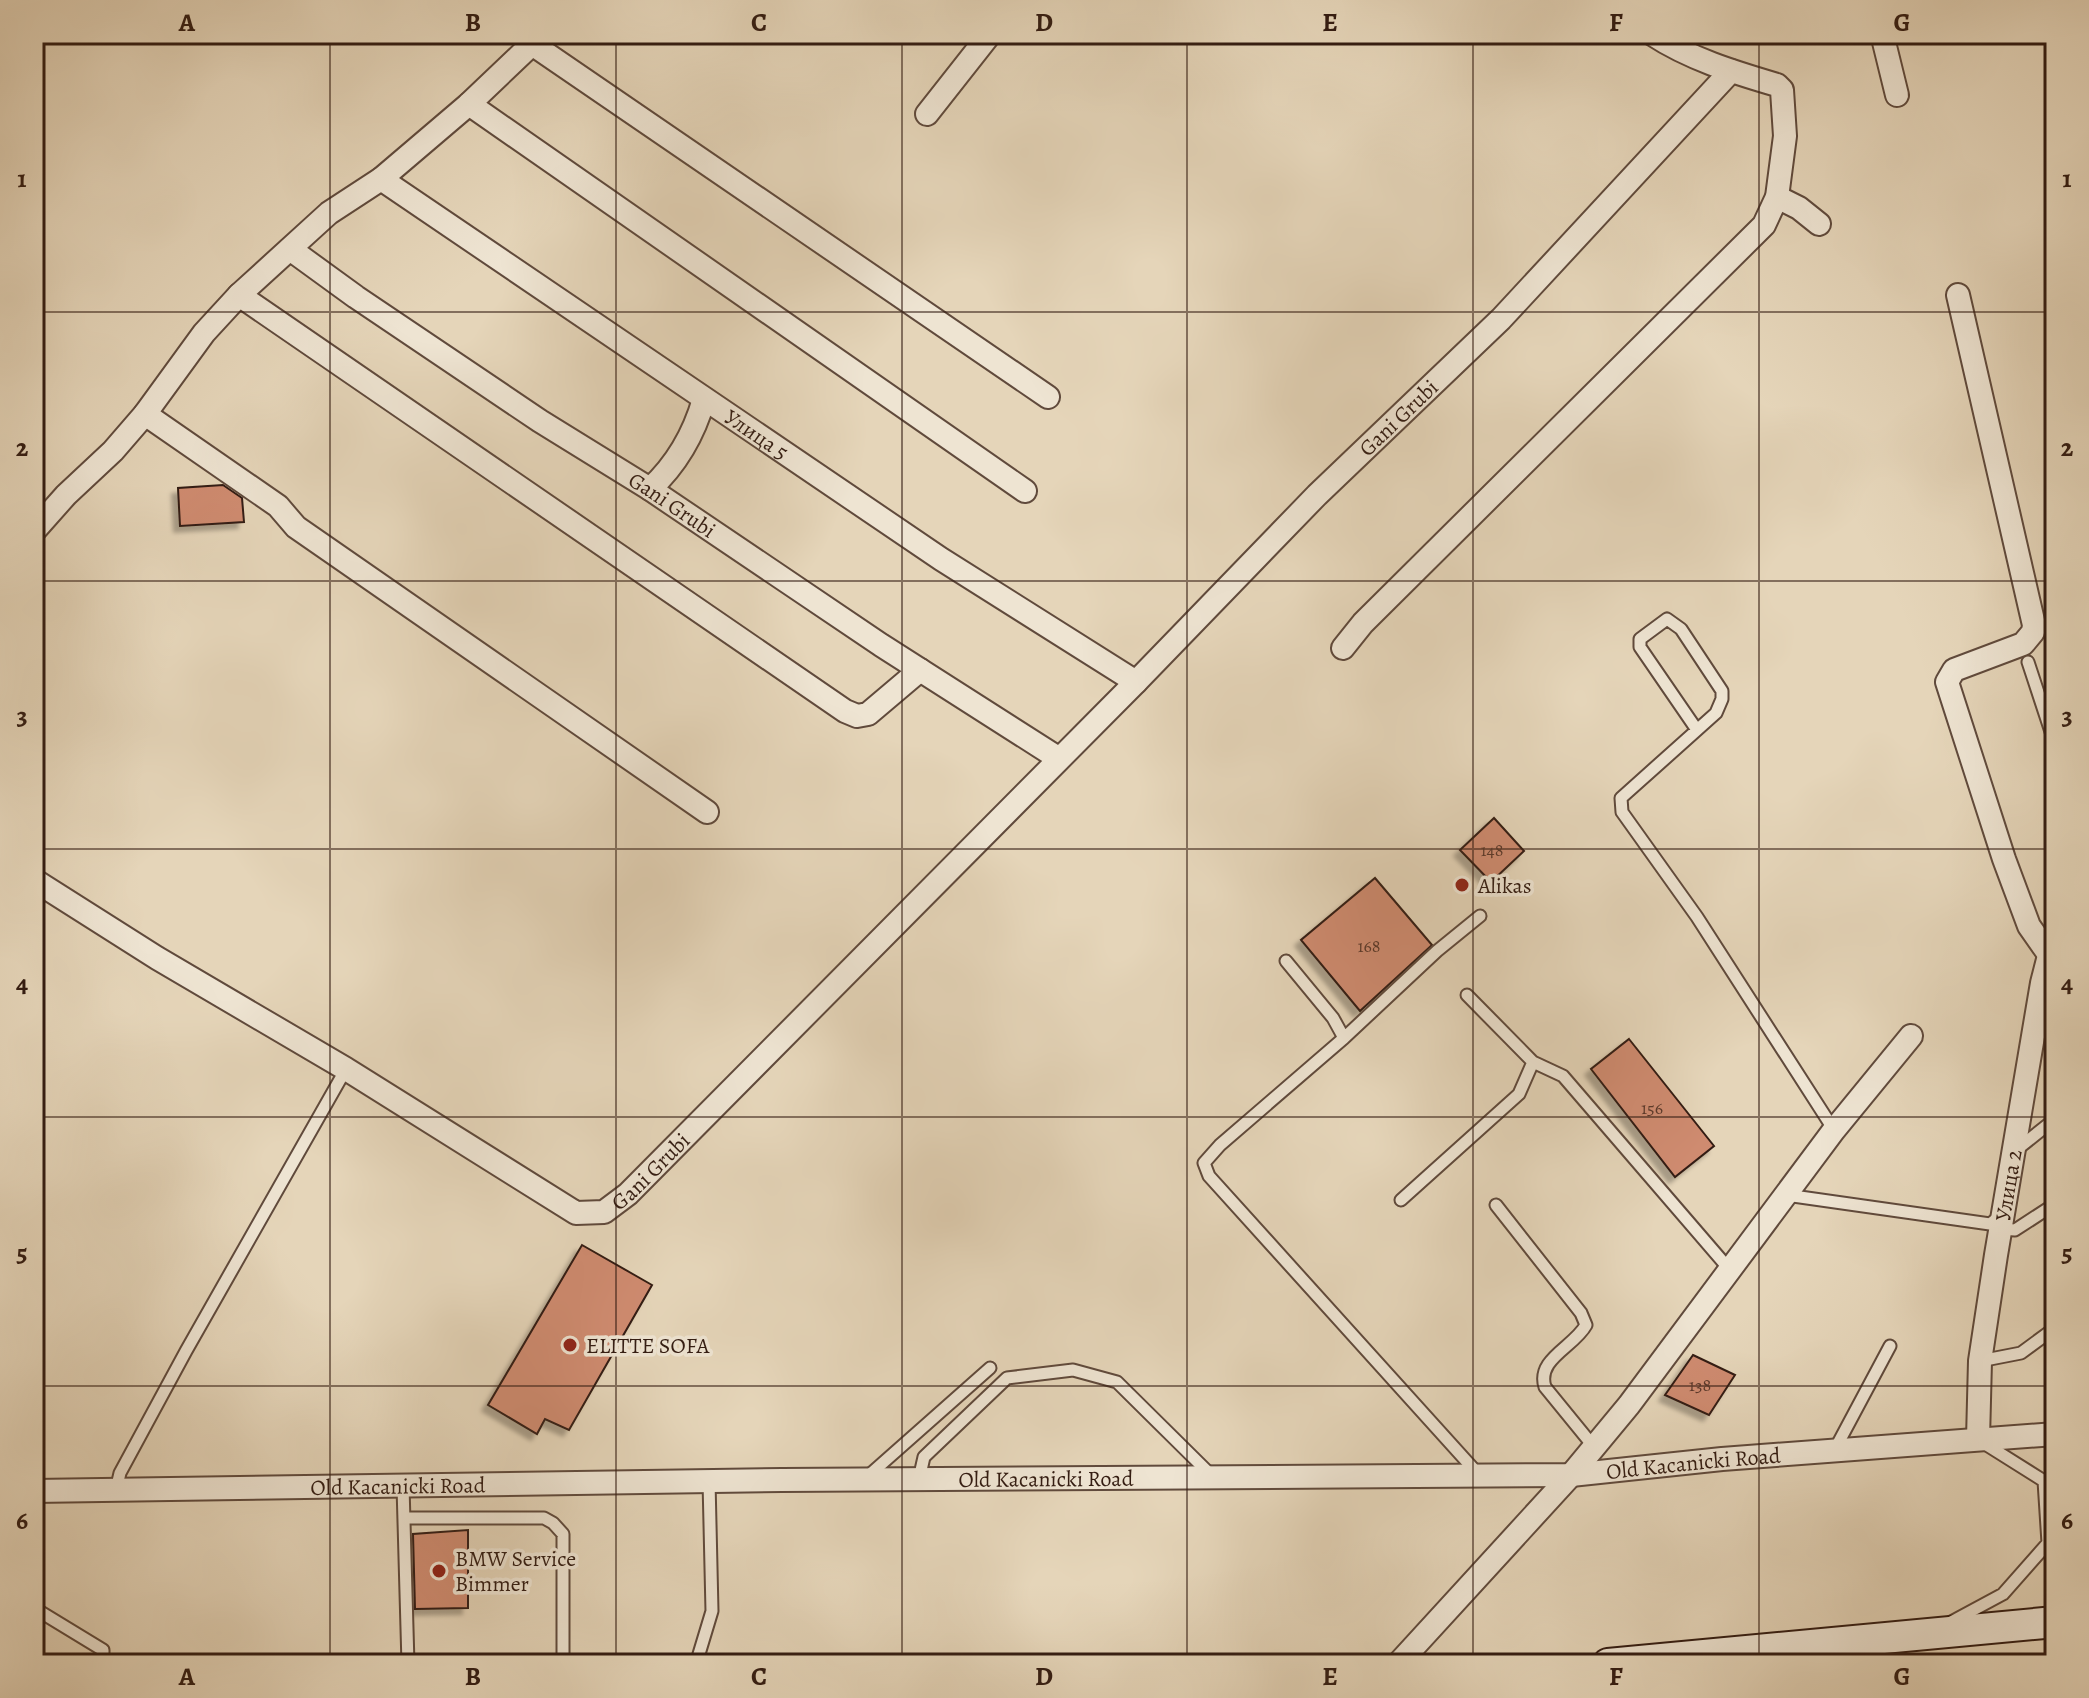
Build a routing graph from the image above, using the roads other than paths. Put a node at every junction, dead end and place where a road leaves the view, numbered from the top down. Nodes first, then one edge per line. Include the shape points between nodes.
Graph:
1 (990, 34) edge
2 (1652, 34) edge
3 (1882, 34) edge
4 (535, 39) edge
5 (1731, 71) junction
6 (1897, 95) dead end
7 (469, 104) junction
8 (927, 114) dead end
9 (381, 179) junction
10 (1777, 197) junction
11 (1819, 224) dead end
12 (290, 249) junction
13 (239, 295) junction
14 (1958, 295) dead end
15 (1048, 397) dead end
16 (704, 399) junction
17 (145, 414) junction
18 (650, 489) junction
19 (1025, 491) dead end
20 (34, 531) edge
21 (1343, 648) dead end
22 (2028, 662) dead end
23 (920, 670) junction
24 (1136, 682) junction
25 (1697, 730) junction
26 (2055, 744) edge
27 (1058, 758) junction
28 (707, 812) dead end
29 (34, 880) edge
30 (1480, 916) dead end
31 (2052, 942) edge
32 (1286, 961) dead end
33 (1467, 995) dead end
34 (1911, 1036) dead end
35 (1344, 1038) junction
36 (1533, 1062) junction
37 (346, 1069) junction
38 (2055, 1119) edge
39 (1834, 1130) junction
40 (2012, 1154) junction
41 (1786, 1195) junction
42 (1401, 1200) dead end
43 (2055, 1204) edge
44 (1496, 1205) dead end
45 (2001, 1222) junction
46 (1730, 1270) junction
47 (2055, 1328) edge
48 (1890, 1346) dead end
49 (1980, 1361) junction
50 (990, 1368) dead end
51 (2055, 1434) edge
52 (1978, 1439) junction
53 (1594, 1447) junction
54 (1834, 1452) junction
55 (1571, 1475) junction
56 (1480, 1476) junction
57 (1213, 1477) junction
58 (865, 1479) junction
59 (919, 1479) junction
60 (709, 1481) junction
61 (2050, 1481) edge
62 (403, 1486) junction
63 (116, 1490) junction
64 (34, 1491) edge
65 (404, 1518) junction
66 (2051, 1543) edge
67 (34, 1608) edge
68 (2055, 1622) edge
69 (1930, 1633) junction
70 (34, 1663) edge
71 (54, 1664) edge
72 (97, 1664) edge
73 (408, 1664) edge
74 (558, 1664) edge
75 (696, 1664) edge
76 (1398, 1664) edge
77 (1608, 1664) edge

1 - 8 street
2 - 5 street
3 - 6 street
4 - 7 street
4 - 15 street
5 - 10 street via 1782,90 1785,136
5 - 24 street, Gani Grubi via 1501,319 1317,495
7 - 9 street
7 - 19 street
9 - 12 street via 329,213
9 - 16 street, Улица 5
10 - 11 street
10 - 21 street via 1751,241
12 - 13 street
12 - 18 street, Gani Grubi via 527,412
13 - 17 street
13 - 23 street via 845,711 868,714
14 - 31 street via 2034,625 2023,644 1954,670 1947,682 2029,926
16 - 18 street via 684,447
16 - 24 street, Улица 5
17 - 20 street
17 - 28 street via 278,506 296,527
18 - 23 street, Gani Grubi
22 - 26 lane
23 - 27 street, Gani Grubi
24 - 27 street, Gani Grubi
25 - 25 lane via 1720,707 1722,691 1681,629 1667,619 1640,639 1640,647
25 - 39 lane via 1621,798 1622,812 1697,917
27 - 37 street, Gani Grubi via 628,1194 604,1212 576,1213
29 - 37 street, Gani Grubi
30 - 35 lane
31 - 40 street, Улица 2
32 - 35 lane
33 - 36 lane
34 - 39 street
35 - 56 lane via 1204,1163 1209,1176
36 - 42 lane via 1519,1094
36 - 46 lane via 1563,1076
37 - 63 lane via 186,1351 120,1473
38 - 40 lane
39 - 41 street
40 - 45 street, Улица 2
41 - 45 lane
41 - 46 street
43 - 45 lane via 2015,1230
44 - 53 lane via 1586,1325 1546,1365 1542,1376 1545,1387
45 - 49 street, Улица 2
46 - 53 street
47 - 49 lane via 2021,1353
48 - 54 lane
49 - 52 street, Улица 2
50 - 58 lane
51 - 52 street, Old Kacanicki Road
52 - 54 street, Old Kacanicki Road
52 - 61 lane
53 - 55 street
54 - 55 street, Old Kacanicki Road
55 - 56 street, Old Kacanicki Road
55 - 76 street
56 - 57 street, Old Kacanicki Road
57 - 59 street, Old Kacanicki Road
57 - 59 lane via 1117,1382 1073,1370 1007,1378 924,1457
58 - 59 street, Old Kacanicki Road
58 - 60 street, Old Kacanicki Road
60 - 62 street, Old Kacanicki Road
60 - 75 lane via 712,1611
61 - 66 lane
62 - 63 street, Old Kacanicki Road
62 - 65 lane
63 - 64 street, Old Kacanicki Road
65 - 73 lane
65 - 74 lane via 544,1518 553,1523 563,1534 563,1656
66 - 69 lane via 2003,1594
67 - 72 lane via 103,1650
68 - 69 street
69 - 77 street
70 - 71 lane

